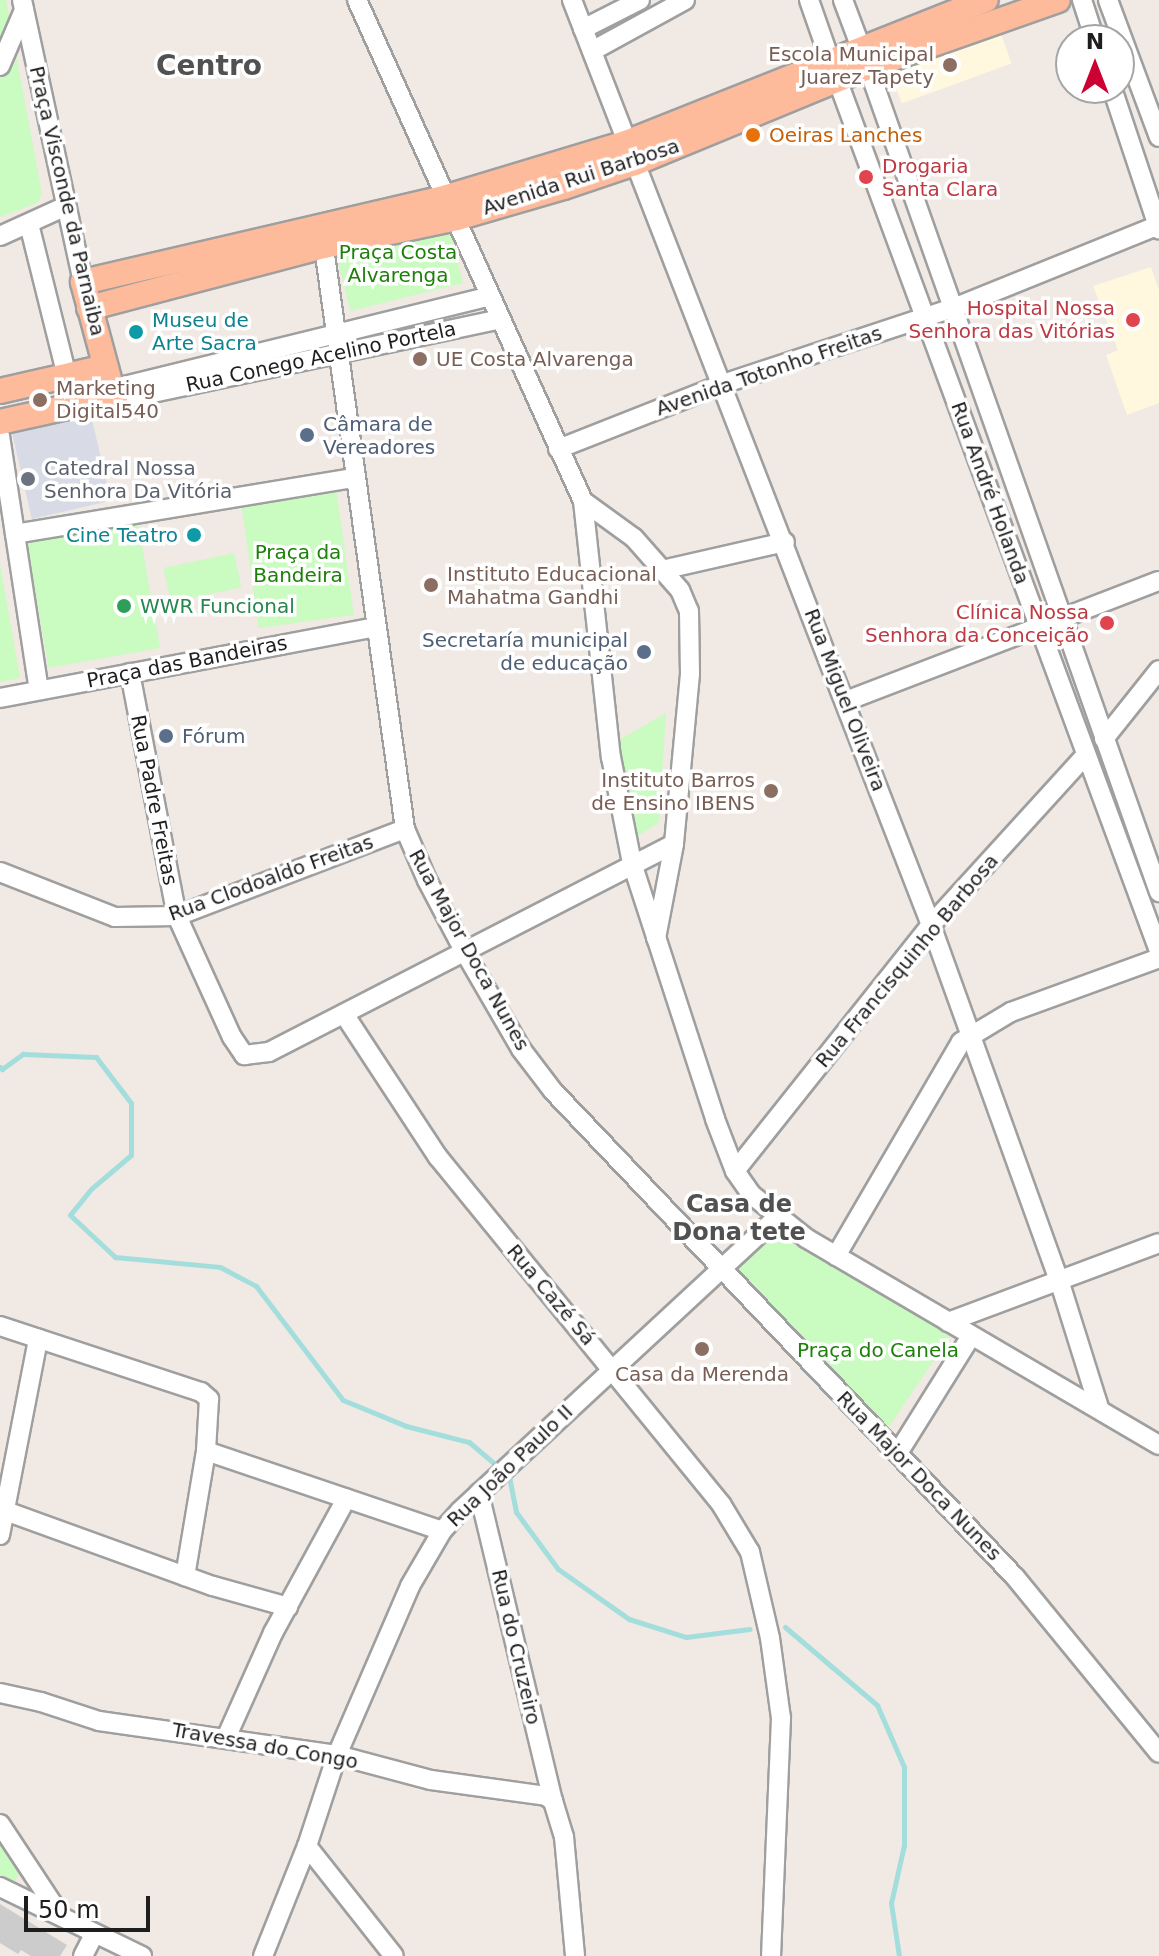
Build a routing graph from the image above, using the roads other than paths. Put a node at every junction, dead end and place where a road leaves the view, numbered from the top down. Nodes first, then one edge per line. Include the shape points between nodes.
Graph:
1 (357, 0) edge
2 (572, 0) edge
3 (640, 0) edge
4 (685, 0) edge
5 (809, 0) edge
6 (843, 0) edge
7 (986, 0) edge
8 (1058, 0) edge
9 (1082, 0) edge
10 (1108, 0) edge
11 (23, 5) edge
12 (1090, 24) edge
13 (583, 29) junction
14 (592, 51) junction
15 (865, 57) junction
16 (0, 66) edge
17 (834, 70) junction
18 (1117, 104) edge
19 (1159, 137) edge
20 (631, 153) junction
21 (66, 206) junction
22 (452, 207) junction
23 (29, 224) junction
24 (1159, 227) edge
25 (0, 236) edge
26 (322, 236) junction
27 (83, 282) junction
28 (490, 296) junction
29 (956, 307) junction
30 (89, 308) junction
31 (927, 317) junction
32 (500, 319) junction
33 (338, 333) junction
34 (341, 353) junction
35 (67, 376) junction
36 (723, 384) junction
37 (107, 389) junction
38 (0, 391) edge
39 (0, 422) edge
40 (0, 436) edge
41 (558, 449) junction
42 (355, 478) junction
43 (583, 501) junction
44 (15, 534) junction
45 (785, 542) junction
46 (662, 570) junction
47 (1159, 581) edge
48 (1063, 619) junction
49 (374, 627) junction
50 (1039, 629) junction
51 (1159, 670) edge
52 (130, 673) junction
53 (39, 690) junction
54 (0, 698) edge
55 (846, 701) junction
56 (1104, 739) junction
57 (1085, 756) junction
58 (405, 829) junction
59 (674, 844) junction
60 (632, 863) junction
61 (0, 872) edge
62 (1159, 892) edge
63 (177, 916) junction
64 (931, 925) junction
65 (656, 941) junction
66 (463, 949) junction
67 (1159, 951) edge
68 (1159, 958) edge
69 (344, 1014) junction
70 (971, 1034) junction
71 (735, 1171) junction
72 (778, 1217) junction
73 (1159, 1243) edge
74 (836, 1256) junction
75 (721, 1271) junction
76 (1059, 1280) junction
77 (948, 1322) junction
78 (0, 1326) edge
79 (971, 1336) junction
80 (38, 1339) junction
81 (613, 1369) junction
82 (1099, 1408) junction
83 (1159, 1445) edge
84 (206, 1451) junction
85 (898, 1453) junction
86 (484, 1488) junction
87 (346, 1499) junction
88 (3, 1511) edge
89 (442, 1531) junction
90 (0, 1535) edge
91 (185, 1576) junction
92 (288, 1607) junction
93 (0, 1693) edge
94 (226, 1738) junction
95 (1159, 1753) edge
96 (337, 1755) junction
97 (553, 1801) junction
98 (0, 1824) edge
99 (307, 1846) junction
100 (0, 1887) edge
101 (61, 1917) junction
102 (94, 1934) junction
103 (83, 1956) edge
104 (142, 1956) edge
105 (263, 1956) edge
106 (394, 1956) edge
107 (575, 1956) edge
108 (771, 1956) edge

1 - 22 street
2 - 13 street, Rua Miguel Oliveira
3 - 13 street
4 - 14 street
5 - 17 street, Rua André Holanda
6 - 15 street, Rua André Holanda
7 - 15 main road, Avenida Rui Barbosa
8 - 15 main road, Avenida Rui Barbosa
9 - 12 street
10 - 19 street
11 - 16 street
11 - 21 street, Praça Visconde da Parnaiba
13 - 14 street, Rua Miguel Oliveira
14 - 20 street, Rua Miguel Oliveira
15 - 17 main road, Avenida Rui Barbosa
15 - 29 street, Rua André Holanda
17 - 20 main road, Avenida Rui Barbosa
17 - 31 street, Rua André Holanda
18 - 24 street
20 - 22 main road, Avenida Rui Barbosa
20 - 36 street, Rua Miguel Oliveira
21 - 23 street
21 - 27 street, Praça Visconde da Parnaiba
22 - 26 main road, Avenida Rui Barbosa
22 - 28 street
23 - 25 street
23 - 35 street, Praça Visconde da Parnaiba
24 - 29 street, Avenida Totonho Freitas
26 - 27 main road, Avenida Rui Barbosa
26 - 30 main road, Avenida Rui Barbosa
26 - 33 street, Rua Major Doca Nunes
27 - 30 main road, Praça Visconde da Parnaiba
28 - 32 street
28 - 33 street, Rua Conego Acelino Portela
29 - 31 street, Avenida Totonho Freitas
29 - 48 street, Rua André Holanda
30 - 37 main road, Praça Visconde da Parnaiba
31 - 36 street, Avenida Totonho Freitas
31 - 50 street, Rua André Holanda
32 - 34 street, Rua Conego Acelino Portela
32 - 41 street
33 - 34 street, Rua Major Doca Nunes
33 - 37 street, Rua Conego Acelino Portela
34 - 37 street, Rua Conego Acelino Portela
34 - 42 street, Rua Major Doca Nunes
35 - 37 main road
35 - 38 main road
36 - 41 street, Avenida Totonho Freitas
36 - 45 street, Rua Miguel Oliveira
37 - 39 main road, Rua Conego Acelino Portela
40 - 44 street
41 - 43 street
42 - 44 street
42 - 49 street, Rua Major Doca Nunes
43 - 46 street via 634,538
43 - 60 street via 611,757
44 - 53 street
45 - 46 street
45 - 55 street, Rua Miguel Oliveira
46 - 59 street via 680,590 692,635
47 - 48 street
48 - 50 street
48 - 56 street, Rua André Holanda
49 - 52 street, Praça das Bandeiras
49 - 58 street, Rua Major Doca Nunes
50 - 55 street
50 - 57 street, Rua André Holanda
51 - 56 street
52 - 53 street, Praça das Bandeiras
52 - 63 street, Rua Padre Freitas
53 - 54 street, Praça das Bandeiras
55 - 64 street, Rua Miguel Oliveira
56 - 62 street, Rua André Holanda
57 - 64 street, Rua Francisquinho Barbosa
57 - 67 street, Rua André Holanda
58 - 63 street, Rua Clodoaldo Freitas
58 - 66 street, Rua Major Doca Nunes
59 - 60 street
59 - 65 street
60 - 65 street
60 - 66 street
61 - 63 street, Rua Clodoaldo Freitas via 115,917
63 - 69 street, Rua Padre Freitas via 244,1055 269,1052
64 - 70 street, Rua Miguel Oliveira
64 - 71 street, Rua Francisquinho Barbosa
65 - 71 street
66 - 69 street
66 - 75 street, Rua Major Doca Nunes via 521,1049 553,1091
68 - 70 street via 1011,1012
69 - 81 street, Rua Cazé Sá via 438,1157
70 - 74 street via 953,1054
70 - 76 street, Rua Miguel Oliveira
71 - 72 street
72 - 74 street
72 - 75 street, Rua João Paulo II
73 - 76 street
74 - 77 street
75 - 81 street, Rua João Paulo II
75 - 85 street, Rua Major Doca Nunes
76 - 77 street
76 - 82 street, Rua Miguel Oliveira
77 - 79 street
78 - 80 street
79 - 82 street
79 - 85 street
80 - 84 street via 206,1395
80 - 88 street
81 - 86 street, Rua João Paulo II
81 - 108 street, Rua Cazé Sá via 721,1504 757,1575 781,1718
82 - 83 street
84 - 87 street
84 - 91 street
85 - 95 street, Rua Major Doca Nunes via 1015,1577
86 - 89 street, Rua João Paulo II
86 - 97 street, Rua do Cruzeiro
87 - 89 street
87 - 92 street
88 - 90 street
88 - 91 street
89 - 96 street, Rua João Paulo II via 410,1586
91 - 92 street
92 - 94 street
93 - 94 street, Travessa do Congo via 99,1721
94 - 96 street, Travessa do Congo
96 - 97 street, Travessa do Congo via 431,1780 531,1793
96 - 99 street, Rua João Paulo II
97 - 107 street, Rua do Cruzeiro via 564,1837
98 - 101 street
99 - 105 street, Rua João Paulo II
99 - 106 street
100 - 101 street
101 - 102 street
102 - 103 street
102 - 104 street

